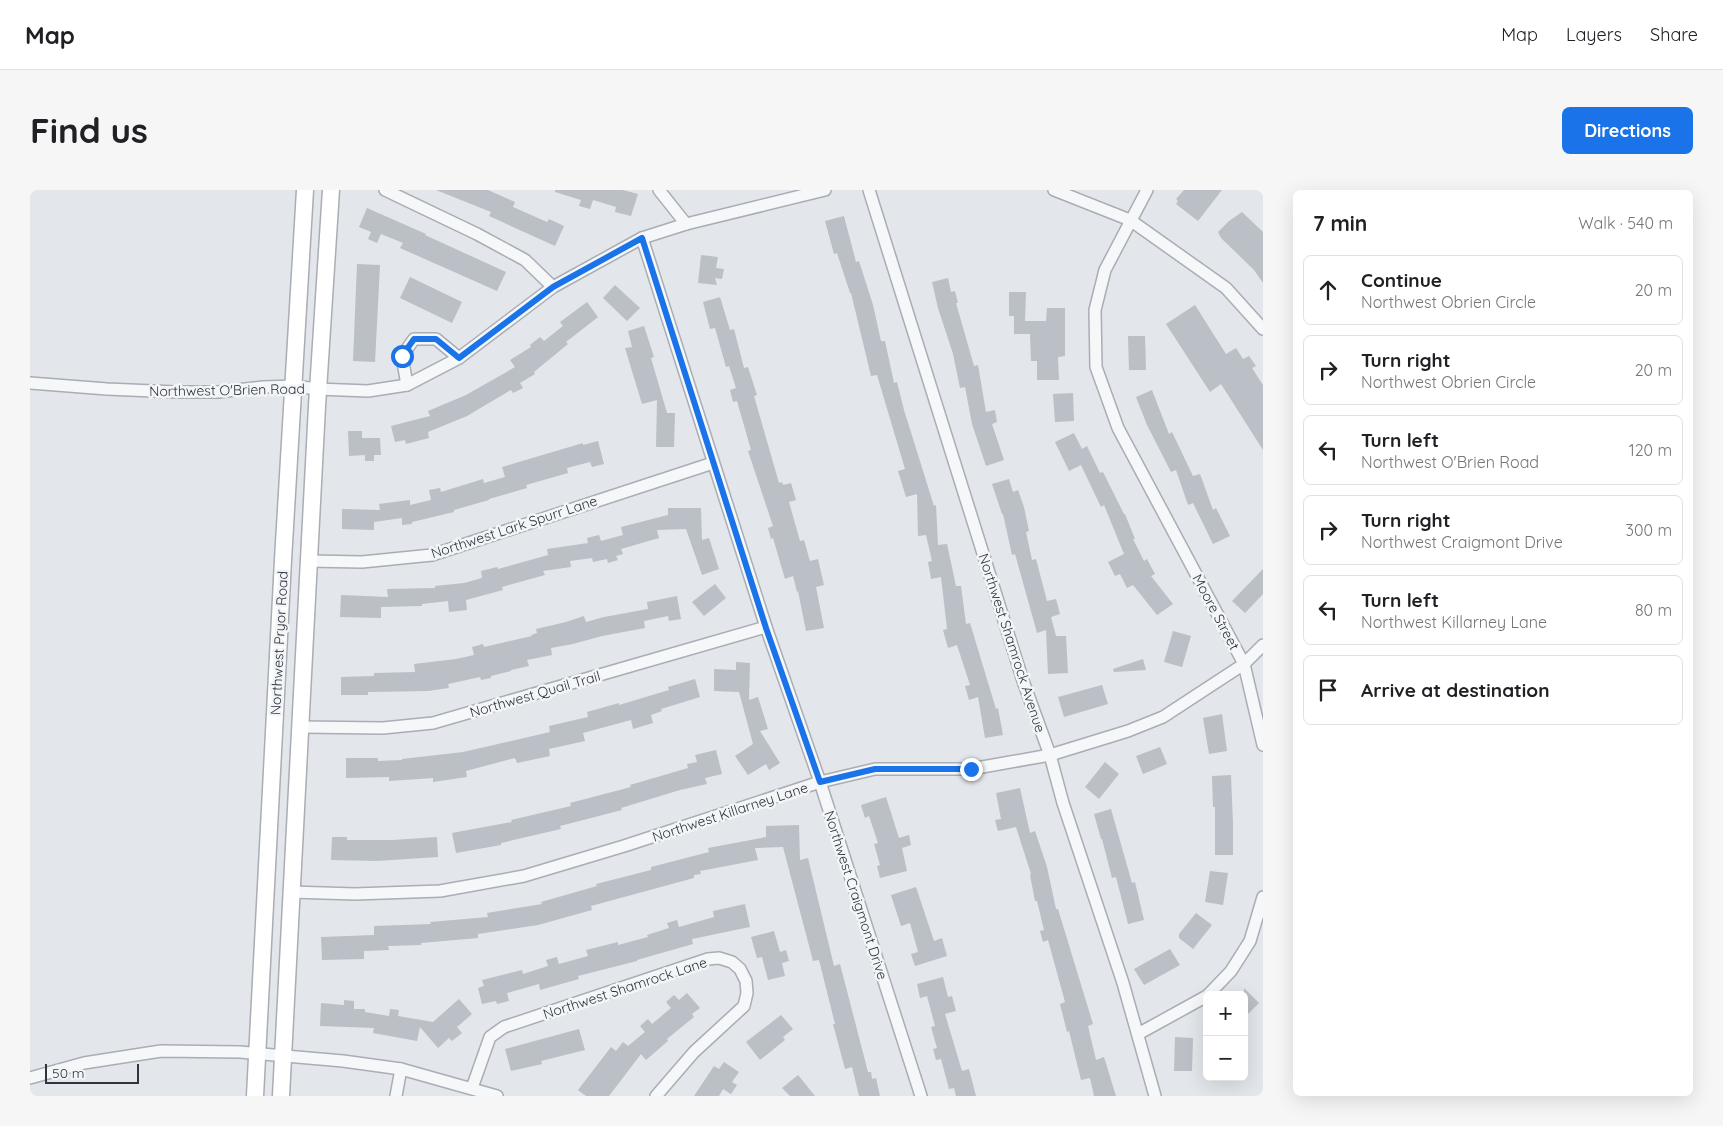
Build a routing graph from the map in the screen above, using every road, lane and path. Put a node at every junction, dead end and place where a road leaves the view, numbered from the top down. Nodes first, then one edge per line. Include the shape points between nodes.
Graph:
1 (305, 190) edge
2 (331, 190) edge
3 (385, 190) edge
4 (659, 190) edge
5 (825, 190) edge
6 (869, 190) edge
7 (1054, 190) edge
8 (1147, 190) edge
9 (1130, 220) junction
10 (686, 224) junction
11 (642, 238) junction
12 (553, 287) junction
13 (1263, 329) edge
14 (459, 358) junction
15 (30, 384) edge
16 (407, 385) junction
17 (294, 386) junction
18 (318, 389) junction
19 (713, 463) junction
20 (308, 561) junction
21 (766, 628) junction
22 (1263, 645) edge
23 (1244, 664) junction
24 (299, 727) junction
25 (1263, 745) edge
26 (1050, 755) junction
27 (820, 782) junction
28 (291, 892) junction
29 (1263, 897) edge
30 (1211, 991) edge
31 (1203, 997) edge
32 (1138, 1034) junction
33 (258, 1054) junction
34 (283, 1057) junction
35 (401, 1069) junction
36 (30, 1078) edge
37 (472, 1088) junction
38 (255, 1096) edge
39 (281, 1096) edge
40 (396, 1096) edge
41 (497, 1096) edge
42 (656, 1096) edge
43 (921, 1096) edge
44 (1155, 1096) edge

1 - 17 main road, Northwest Pryor Road
2 - 18 main road, Northwest Pryor Road
3 - 12 street via 524,260
4 - 10 street
5 - 10 street, Northwest O'Brien Road
6 - 26 street, Northwest Shamrock Avenue via 1023,681
7 - 9 street
8 - 9 street, Moore Street
9 - 13 street via 1226,288
9 - 23 street, Moore Street via 1101,285 1096,310 1096,368 1118,428
10 - 11 street, Northwest O'Brien Road
11 - 12 street, Northwest O'Brien Road
11 - 19 street, Northwest Craigmont Drive
12 - 14 street, Northwest O'Brien Road
14 - 16 street, Northwest O'Brien Road
14 - 16 street via 436,339 414,339 402,356
15 - 17 street, Northwest O'Brien Road via 176,392
16 - 18 street, Northwest O'Brien Road via 368,391
17 - 18 street, Northwest O'Brien Road
17 - 33 main road, Northwest Pryor Road
18 - 20 main road, Northwest Pryor Road
19 - 20 street, Northwest Lark Spurr Lane via 432,555 362,562
19 - 21 street, Northwest Craigmont Drive
20 - 24 main road, Northwest Pryor Road
21 - 24 street, Northwest Quail Trail via 433,723 383,728
21 - 27 street, Northwest Craigmont Drive
22 - 23 street, Northwest Killarney Lane
23 - 25 street, Moore Street
23 - 26 street, Northwest Killarney Lane via 1163,717
24 - 28 main road, Northwest Pryor Road
26 - 27 street, Northwest Killarney Lane via 971,769 875,769
26 - 32 street, Northwest Shamrock Avenue via 1062,803
27 - 28 street, Northwest Killarney Lane via 524,876 440,891 374,894
27 - 43 street, Northwest Craigmont Drive
28 - 34 main road, Northwest Pryor Road
29 - 30 street via 1250,941 1231,971
31 - 32 street
32 - 44 street, Northwest Shamrock Avenue
33 - 34 street
33 - 36 street via 161,1051 84,1063
33 - 38 main road, Northwest Pryor Road
34 - 35 street
34 - 39 main road, Northwest Pryor Road
35 - 37 street
35 - 40 street
37 - 41 street
37 - 42 street, Northwest Shamrock Lane via 490,1036 504,1027 708,959 732,962 746,981 744,1006 694,1052

